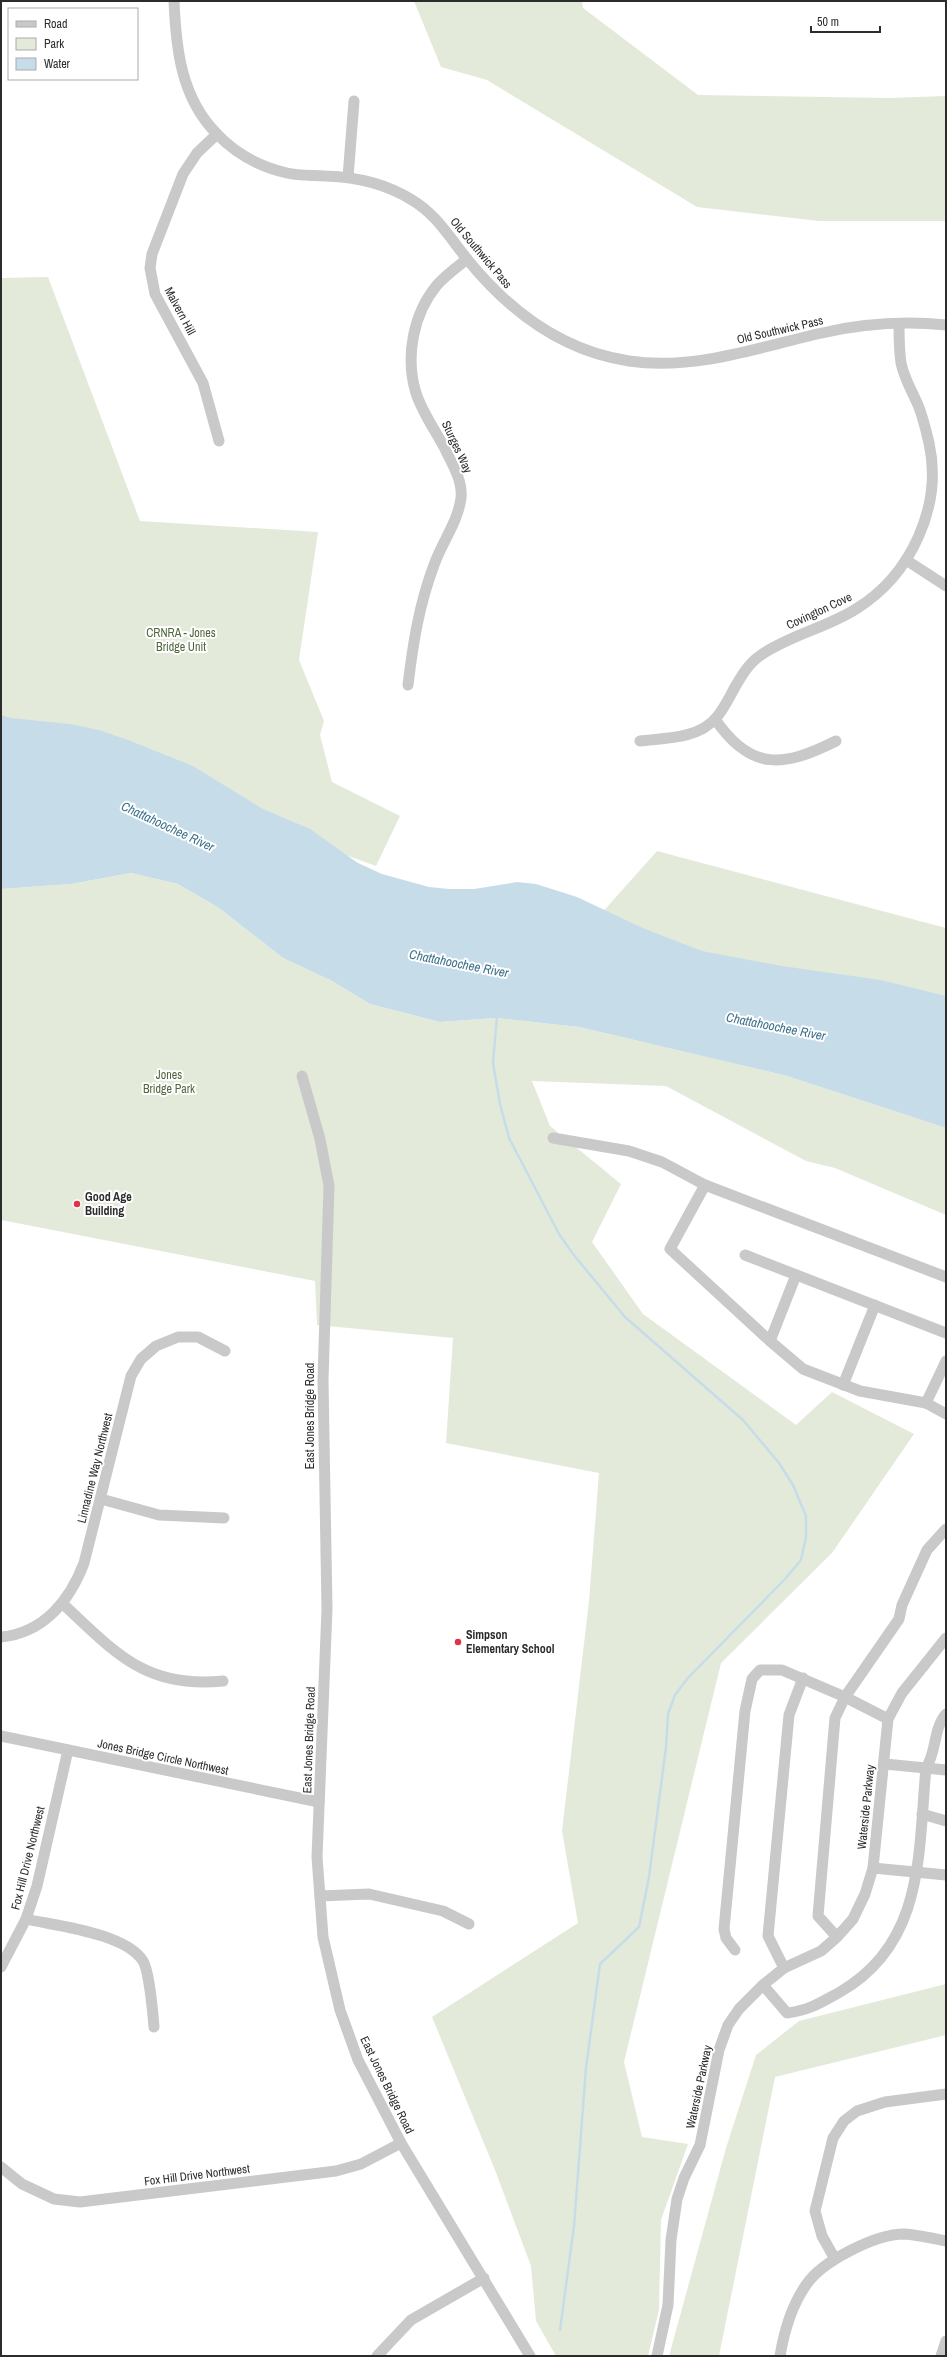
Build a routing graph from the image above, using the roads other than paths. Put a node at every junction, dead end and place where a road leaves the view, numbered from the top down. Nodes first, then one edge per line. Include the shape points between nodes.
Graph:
1 (174, 1) edge
2 (354, 101) dead end
3 (216, 134) junction
4 (348, 177) junction
5 (466, 258) junction
6 (899, 324) junction
7 (946, 325) edge
8 (219, 441) dead end
9 (906, 560) junction
10 (946, 586) edge
11 (408, 686) dead end
12 (716, 719) junction
13 (640, 741) dead end
14 (836, 741) dead end
15 (302, 1076) dead end
16 (553, 1138) dead end
17 (705, 1185) junction
18 (745, 1255) dead end
19 (796, 1275) junction
20 (946, 1277) edge
21 (874, 1305) junction
22 (946, 1333) edge
23 (770, 1341) junction
24 (225, 1351) dead end
25 (946, 1361) edge
26 (843, 1385) junction
27 (926, 1403) junction
28 (946, 1414) edge
29 (101, 1499) junction
30 (224, 1518) dead end
31 (946, 1529) edge
32 (63, 1604) junction
33 (1, 1636) edge
34 (946, 1638) edge
35 (802, 1678) junction
36 (223, 1681) dead end
37 (845, 1697) junction
38 (946, 1714) edge
39 (888, 1719) junction
40 (1, 1736) edge
41 (68, 1750) junction
42 (884, 1764) junction
43 (926, 1768) junction
44 (946, 1770) edge
45 (319, 1802) junction
46 (922, 1814) junction
47 (946, 1821) edge
48 (873, 1868) junction
49 (916, 1871) junction
50 (946, 1875) edge
51 (320, 1896) junction
52 (26, 1919) junction
53 (469, 1924) dead end
54 (837, 1937) junction
55 (736, 1950) dead end
56 (1, 1967) edge
57 (784, 1968) junction
58 (763, 1985) junction
59 (154, 2027) dead end
60 (946, 2094) edge
61 (401, 2143) junction
62 (1, 2167) edge
63 (946, 2241) edge
64 (835, 2259) junction
65 (484, 2278) junction
66 (946, 2341) edge
67 (377, 2356) edge
68 (530, 2356) edge
69 (657, 2356) edge
70 (780, 2356) edge
71 (941, 2356) edge

1 - 3 street, Old Southwick Pass via 175,37 181,69 196,105
2 - 4 street
3 - 4 street, Old Southwick Pass via 251,160 271,169 290,174
3 - 8 street, Malvern Hill via 197,153 183,174 152,254 150,268 155,294 203,383
4 - 5 street, Old Southwick Pass via 383,185 415,201 441,225
5 - 6 street, Old Southwick Pass via 504,300 544,331 583,350 630,362 697,363 825,332
5 - 11 street, Sturges Way via 438,284 428,298 417,319 412,345 411,364 417,394 453,466 461,493 455,522 434,563 420,606 414,631
6 - 7 street, Old Southwick Pass
6 - 9 street, Covington Cove via 902,364 925,425 932,469 931,494 926,517
9 - 10 street
9 - 12 street, Covington Cove via 887,583 856,609 780,643 759,656 743,674
12 - 13 street, Covington Cove via 696,732
12 - 14 street via 737,746 770,760 785,761 799,758
15 - 45 street, East Jones Bridge Road via 320,1139 329,1186 323,1380 326,1609
16 - 17 street via 629,1151 662,1162
17 - 20 street
17 - 23 street via 670,1249
18 - 19 street
19 - 21 street
19 - 23 street
21 - 22 street
21 - 26 street
23 - 26 street via 803,1368
24 - 29 street, Linnadine Way Northwest via 198,1337 178,1337 156,1346 141,1359 131,1376
25 - 27 street
26 - 27 street via 860,1391
27 - 28 street
29 - 30 street via 159,1515
29 - 32 street, Linnadine Way Northwest via 84,1563 76,1585
31 - 37 street via 927,1550 902,1605 899,1619
32 - 33 street, Linnadine Way Northwest via 48,1617 26,1630
32 - 36 street via 115,1652 150,1673 196,1684
34 - 39 street, Waterside Parkway via 909,1683
35 - 37 street
35 - 55 street via 782,1670 760,1670 752,1679 745,1711 724,1929 726,1938
35 - 57 street via 789,1715 768,1936
37 - 39 street
37 - 54 street via 835,1718 818,1898 818,1916
38 - 43 street via 939,1722 932,1759
39 - 42 street, Waterside Parkway
40 - 41 street, Jones Bridge Circle Northwest
41 - 45 street, Jones Bridge Circle Northwest
41 - 52 street, Fox Hill Drive Northwest via 37,1886
42 - 43 street
42 - 48 street, Waterside Parkway
43 - 44 street
43 - 46 street
45 - 51 street, East Jones Bridge Road via 317,1857
46 - 47 street
46 - 49 street
48 - 49 street
48 - 54 street, Waterside Parkway via 865,1894 853,1919
49 - 50 street
49 - 58 street via 912,1897 902,1927 881,1958 857,1982 806,2011 787,2013
51 - 53 street via 369,1894 443,1911
51 - 61 street, East Jones Bridge Road via 323,1937 340,2010 358,2060
52 - 56 street, Fox Hill Drive Northwest
52 - 59 street via 106,1938 131,1948 144,1962
54 - 57 street, Waterside Parkway via 821,1951
57 - 58 street, Waterside Parkway
58 - 69 street, Waterside Parkway via 739,2008 728,2025 719,2050 700,2145 677,2199 671,2240 668,2305
60 - 64 street via 885,2102 857,2111 844,2122 833,2138 815,2211 822,2236
61 - 62 street, Fox Hill Drive Northwest via 361,2164 336,2171 80,2202 54,2199 22,2184
61 - 65 street, East Jones Bridge Road
63 - 64 street via 903,2234 879,2237
64 - 70 street via 806,2284 784,2332
65 - 67 street via 411,2320
65 - 68 street, East Jones Bridge Road
66 - 71 street

